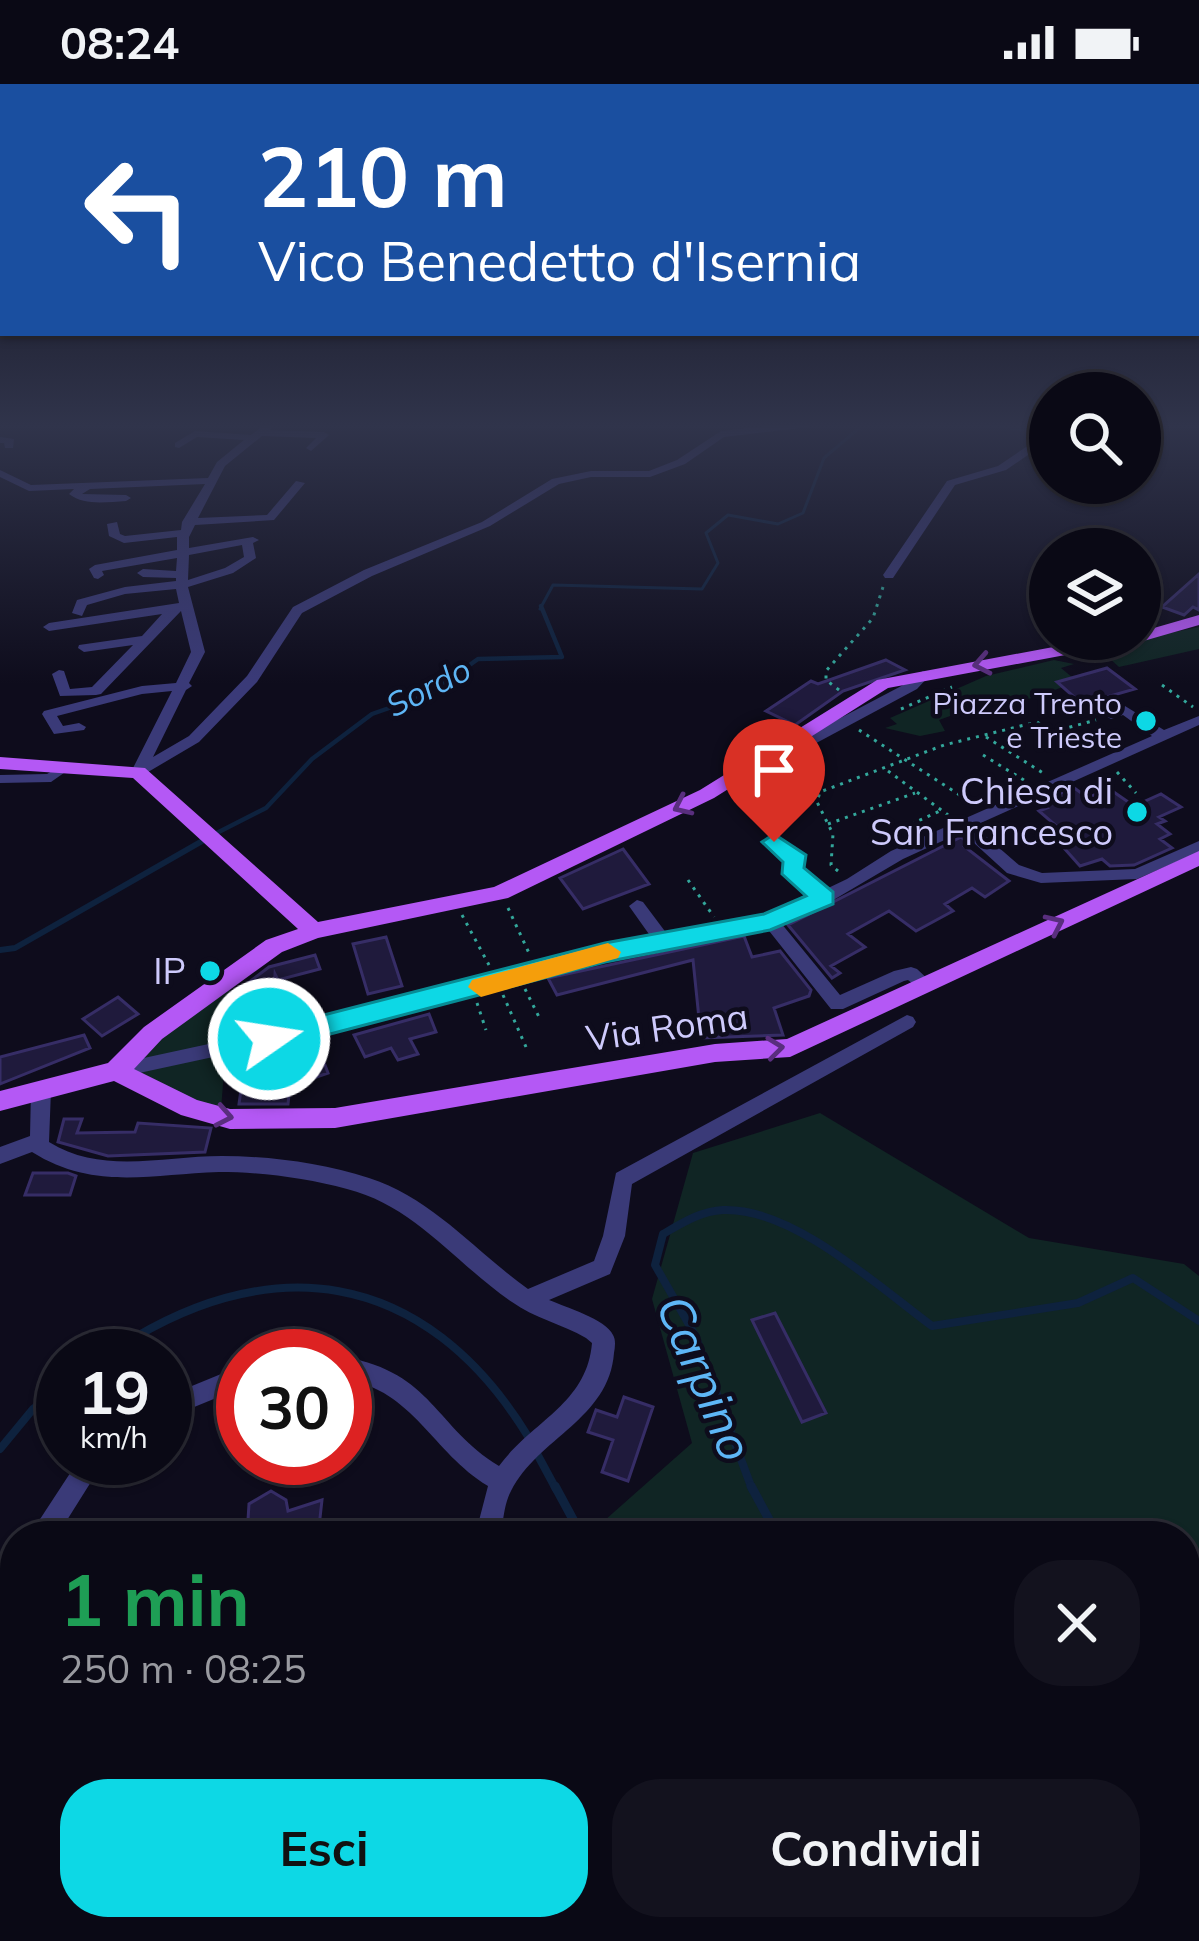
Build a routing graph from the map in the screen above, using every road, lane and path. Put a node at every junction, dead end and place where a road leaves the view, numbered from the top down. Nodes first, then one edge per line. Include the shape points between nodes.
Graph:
1 (198, 511) edge
2 (276, 511) edge
3 (508, 511) edge
4 (932, 511) edge
5 (113, 524) dead end
6 (186, 527) junction
7 (258, 536) junction
8 (183, 553) junction
9 (142, 573) dead end
10 (889, 575) joint
11 (180, 579) junction
12 (158, 588) junction
13 (179, 608) junction
14 (78, 613) dead end
15 (94, 620) junction
16 (1199, 620) edge
17 (49, 627) dead end
18 (1161, 631) edge
19 (146, 640) junction
20 (84, 648) dead end
21 (1029, 656) edge
22 (185, 667) junction
23 (59, 674) dead end
24 (1162, 685) dead end
25 (1118, 712) joint
26 (1199, 716) edge
27 (836, 719) junction
28 (79, 727) dead end
29 (983, 734) junction
30 (1161, 735) junction
31 (1001, 748) junction
32 (789, 752) dead end
33 (1107, 760) junction
34 (906, 762) junction
35 (0, 763) edge
36 (64, 768) junction
37 (887, 770) junction
38 (138, 772) junction
39 (0, 779) edge
40 (1047, 785) junction
41 (916, 792) junction
42 (1136, 793) dead end
43 (942, 810) junction
44 (988, 814) junction
45 (828, 824) junction
46 (964, 826) junction
47 (904, 828) dead end
48 (774, 842) dead end
49 (1199, 846) edge
50 (1199, 858) edge
51 (688, 880) dead end
52 (853, 884) junction
53 (500, 893) junction
54 (824, 898) junction
55 (456, 903) junction
56 (638, 906) dead end
57 (770, 921) junction
58 (310, 926) junction
59 (722, 928) junction
60 (663, 940) junction
61 (528, 974) junction
62 (498, 982) junction
63 (925, 985) junction
64 (473, 989) junction
65 (540, 1019) dead end
66 (907, 1022) dead end
67 (486, 1030) dead end
68 (526, 1047) dead end
69 (116, 1072) junction
70 (41, 1090) junction
71 (0, 1101) edge
72 (40, 1140) junction
73 (0, 1156) edge
74 (528, 1299) junction
75 (372, 1373) edge
76 (507, 1476) junction
77 (76, 1485) edge
78 (52, 1521) edge
79 (493, 1521) edge

1 - 6 street
2 - 6 street via 270,518
3 - 38 street via 297,610 252,679 194,739
4 - 10 street
5 - 6 street via 124,540
6 - 7 street via 268,523
6 - 8 street
7 - 8 street
7 - 11 street via 247,561
8 - 11 street
8 - 11 street via 94,569 104,589
9 - 11 street
10 - 27 path via 873,618 826,671
11 - 12 street
11 - 13 street
12 - 14 street via 94,597
12 - 15 street via 148,604
13 - 15 street
13 - 19 street
13 - 22 street via 198,639
15 - 17 street
16 - 18 main road
19 - 20 street
19 - 23 street via 97,691 65,693
21 -> 27 main road via 883,684
22 - 28 street via 123,700 49,714 58,731
22 - 38 street
24 - 26 path
25 - 29 path via 1052,732 1037,722
25 - 30 street
26 - 30 street
27 - 32 street
27 - 34 path
27 -> 53 main road via 707,794
29 - 31 path
29 - 34 path
30 - 33 street
31 - 40 path
31 - 40 path via 983,754
33 - 40 street
33 - 42 path
34 - 37 path
34 - 44 path
35 - 36 main road
36 - 38 main road
36 - 39 street via 51,778
37 - 41 path
37 - 45 path via 820,793
38 - 58 main road
40 - 44 street
41 - 43 path
41 - 45 path
43 - 46 path
43 - 47 path
44 - 46 street
45 - 52 path via 831,866
46 - 49 street via 1013,869 1041,878 1137,874
46 - 52 street
48 - 54 street via 797,861 790,869
63 -> 50 main road, Via Roma
51 - 59 path
52 - 54 street
53 - 55 main road
53 - 61 path
54 - 57 street
55 - 58 main road
55 - 62 path
56 - 60 street
57 - 59 street
57 - 63 street via 837,1004 900,975
58 - 69 main road via 153,1033
59 - 60 street
60 - 61 street
61 - 62 street
61 - 65 path
62 - 64 street
62 - 68 path
69 -> 63 main road, Via Roma via 230,1119 334,1118 678,1058 790,1048
64 - 67 path
64 - 69 street
66 - 74 street via 637,1167 623,1179 602,1267
69 - 70 main road
70 - 71 main road
70 - 72 street
72 - 73 street
72 - 74 street via 63,1165 226,1164 348,1180 405,1202
74 - 76 street via 588,1325 604,1339 605,1363 591,1398
75 - 76 street via 411,1395 482,1472
76 - 79 street
77 - 78 street

